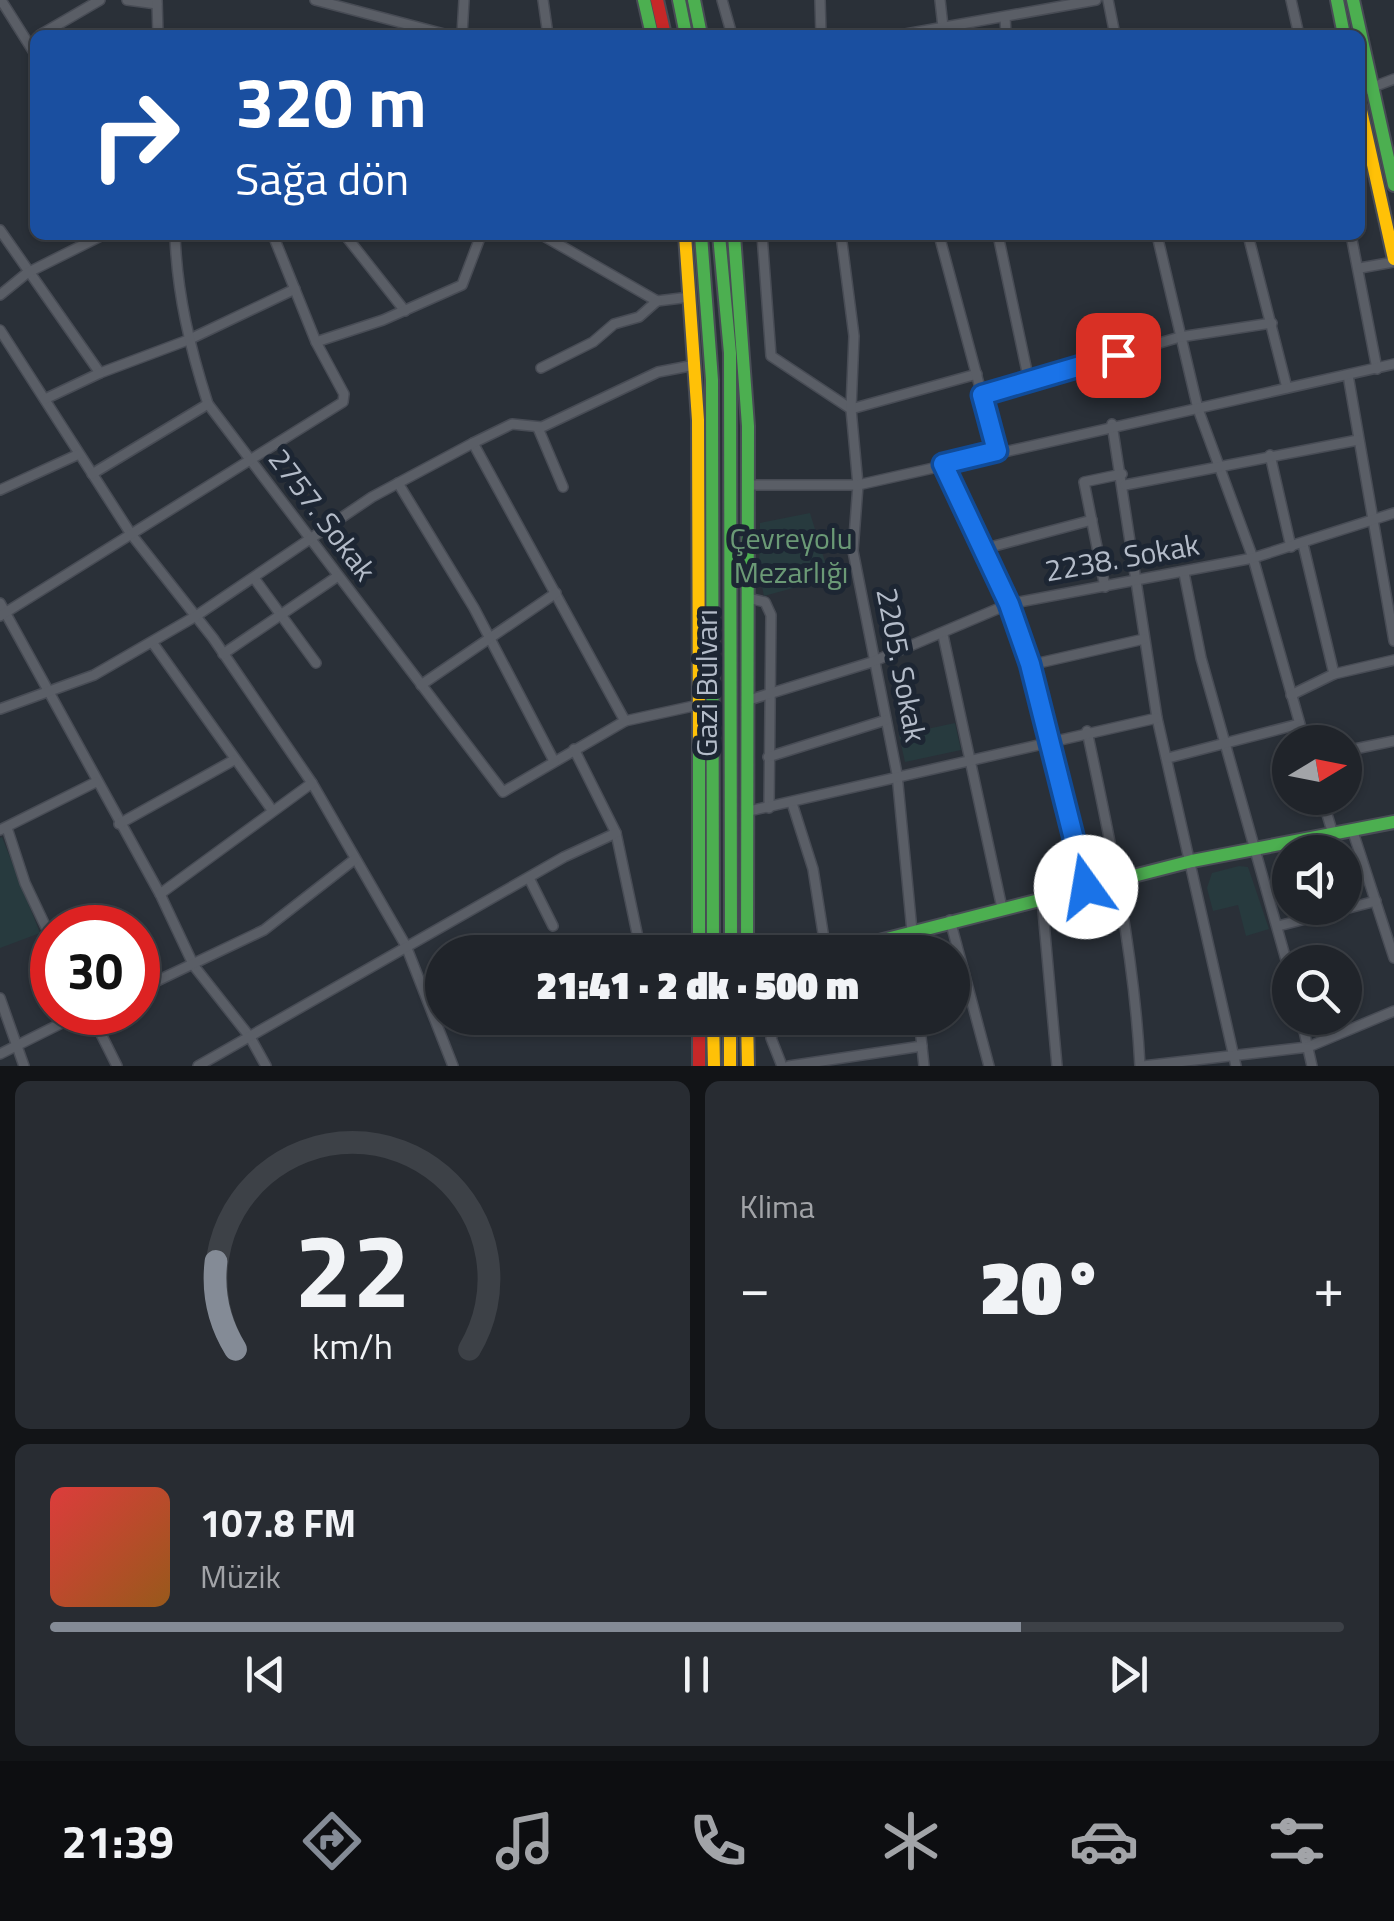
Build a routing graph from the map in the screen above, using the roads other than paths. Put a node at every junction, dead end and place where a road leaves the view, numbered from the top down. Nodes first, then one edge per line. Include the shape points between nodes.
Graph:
1 (1, 0) edge
2 (100, 0) edge
3 (127, 0) edge
4 (315, 0) edge
5 (464, 0) edge
6 (542, 0) edge
7 (644, 0) edge
8 (657, 0) edge
9 (678, 0) edge
10 (694, 0) edge
11 (722, 0) edge
12 (820, 0) edge
13 (940, 0) edge
14 (1096, 0) edge
15 (1108, 0) edge
16 (1291, 0) edge
17 (1336, 0) edge
18 (1353, 0) edge
19 (157, 2) edge
20 (1005, 17) junction
21 (943, 27) junction
22 (48, 30) edge
23 (158, 30) edge
24 (429, 30) edge
25 (462, 30) edge
26 (547, 30) edge
27 (651, 30) edge
28 (664, 30) edge
29 (685, 30) edge
30 (700, 30) edge
31 (731, 30) edge
32 (821, 30) edge
33 (927, 30) edge
34 (1006, 30) edge
35 (1114, 30) edge
36 (1298, 30) edge
37 (1343, 30) edge
38 (1357, 30) edge
39 (30, 33) edge
40 (1394, 79) edge
41 (1366, 89) edge
42 (1365, 129) edge
43 (1394, 185) edge
44 (0, 230) edge
45 (93, 240) edge
46 (175, 240) edge
47 (275, 240) edge
48 (349, 240) edge
49 (479, 240) edge
50 (553, 240) edge
51 (568, 240) edge
52 (684, 240) edge
53 (701, 240) edge
54 (720, 240) edge
55 (734, 240) edge
56 (762, 240) edge
57 (842, 240) edge
58 (939, 240) edge
59 (999, 240) edge
60 (1158, 240) edge
61 (1249, 240) edge
62 (1353, 240) edge
63 (566, 246) junction
64 (1394, 261) edge
65 (1360, 268) junction
66 (27, 274) junction
67 (295, 290) junction
68 (0, 295) edge
69 (690, 298) junction
70 (657, 300) junction
71 (405, 312) junction
72 (1272, 323) junction
73 (0, 330) edge
74 (1180, 337) junction
75 (188, 340) junction
76 (316, 342) junction
77 (695, 364) junction
78 (1394, 364) edge
79 (541, 368) dead end
80 (1377, 369) junction
81 (100, 374) junction
82 (977, 374) junction
83 (1348, 375) junction
84 (1029, 381) junction
85 (1287, 388) junction
86 (982, 395) junction
87 (45, 399) junction
88 (208, 404) junction
89 (851, 409) junction
90 (1198, 409) junction
91 (1112, 424) junction
92 (538, 428) junction
93 (1358, 440) junction
94 (473, 442) junction
95 (997, 451) junction
96 (80, 454) junction
97 (1270, 455) junction
98 (251, 462) junction
99 (943, 464) junction
100 (1220, 466) junction
101 (92, 474) junction
102 (1122, 474) junction
103 (398, 483) junction
104 (748, 485) junction
105 (858, 485) junction
106 (1125, 486) junction
107 (563, 487) dead end
108 (0, 490) edge
109 (1394, 513) edge
110 (1371, 519) junction
111 (1092, 520) junction
112 (132, 534) junction
113 (310, 540) junction
114 (1304, 544) junction
115 (1291, 547) junction
116 (983, 550) junction
117 (1253, 558) junction
118 (1184, 573) junction
119 (338, 576) junction
120 (254, 578) junction
121 (1137, 578) junction
122 (1105, 586) junction
123 (556, 594) junction
124 (748, 598) junction
125 (1009, 604) junction
126 (2, 610) edge
127 (196, 616) junction
128 (280, 616) junction
129 (943, 635) junction
130 (490, 638) junction
131 (1144, 639) junction
132 (1394, 641) edge
133 (152, 642) junction
134 (224, 654) junction
135 (1394, 660) edge
136 (872, 662) junction
137 (316, 664) dead end
138 (1030, 664) junction
139 (1334, 674) junction
140 (421, 685) junction
141 (771, 693) junction
142 (46, 694) junction
143 (1291, 695) junction
144 (749, 700) junction
145 (699, 705) junction
146 (0, 708) edge
147 (1156, 718) junction
148 (886, 720) junction
149 (625, 721) junction
150 (1299, 724) joint
151 (1088, 731) junction
152 (1050, 741) junction
153 (1394, 741) edge
154 (1227, 742) junction
155 (1362, 747) edge
156 (574, 748) junction
157 (768, 757) junction
158 (1168, 758) junction
159 (968, 759) junction
160 (234, 760) junction
161 (554, 761) junction
162 (897, 774) junction
163 (96, 782) junction
164 (312, 784) junction
165 (792, 803) junction
166 (769, 808) junction
167 (272, 810) junction
168 (749, 811) junction
169 (1327, 815) edge
170 (1394, 822) edge
171 (119, 824) junction
172 (3, 829) edge
173 (1353, 832) junction
174 (616, 834) junction
175 (1333, 834) junction
176 (1256, 848) junction
177 (355, 859) junction
178 (1192, 862) junction
179 (529, 878) junction
180 (1120, 880) junction
181 (1086, 887) junction
182 (160, 894) junction
183 (1042, 900) junction
184 (1376, 901) junction
185 (35, 905) edge
186 (1002, 908) junction
187 (950, 920) junction
188 (552, 926) dead end
189 (1278, 926) junction
190 (912, 931) junction
191 (638, 935) edge
192 (699, 935) edge
193 (713, 935) edge
194 (731, 935) edge
195 (748, 935) edge
196 (823, 935) edge
197 (898, 935) edge
198 (912, 935) edge
199 (1283, 945) edge
200 (406, 946) junction
201 (1394, 958) edge
202 (194, 966) junction
203 (160, 981) edge
204 (0, 998) edge
205 (1394, 1011) edge
206 (40, 1035) edge
207 (100, 1035) edge
208 (699, 1035) edge
209 (714, 1035) edge
210 (730, 1035) edge
211 (748, 1035) edge
212 (772, 1035) edge
213 (921, 1035) edge
214 (1305, 1035) edge
215 (250, 1037) junction
216 (18, 1046) junction
217 (922, 1046) junction
218 (1308, 1047) junction
219 (862, 1052) junction
220 (0, 1054) edge
221 (1233, 1054) junction
222 (1188, 1064) edge
223 (24, 1066) edge
224 (117, 1066) edge
225 (198, 1066) edge
226 (266, 1066) edge
227 (453, 1066) edge
228 (698, 1066) edge
229 (714, 1066) edge
230 (730, 1066) edge
231 (748, 1066) edge
232 (786, 1066) edge
233 (861, 1066) edge
234 (924, 1066) edge
235 (989, 1066) edge
236 (1057, 1066) edge
237 (1142, 1066) edge
238 (1236, 1066) edge
239 (1312, 1066) edge

1 - 39 street
2 - 22 street
3 - 19 street
4 - 24 street
5 - 25 street
6 - 26 street
7 - 27 main road
8 - 28 main road
9 - 29 main road
10 - 30 main road
11 - 31 street
12 - 32 street
13 - 21 street
14 - 20 street
15 - 35 street
16 - 36 street
17 - 37 main road
18 - 38 main road
19 - 23 street
20 - 21 street
20 - 34 street
21 - 33 street
40 - 41 street
41 - 43 main road
42 - 64 main road
44 - 66 street
45 - 66 street
46 - 75 street, 2757. Sokak
47 - 67 street
48 - 71 street
49 - 71 street via 462,285
50 - 63 street
51 - 63 street
52 - 69 main road
53 - 193 main road, Gazi Bulvarı via 712,380
54 - 194 main road, Gazi Bulvarı via 730,354
55 - 104 main road
56 - 89 street via 771,356
57 - 89 street, 2205. Sokak via 854,336
58 - 82 street
59 - 84 street
60 - 74 street
61 - 72 street
62 - 65 street
63 - 70 street
64 - 65 street
65 - 80 street
66 - 68 street
66 - 81 street
67 - 75 street
67 - 76 street
69 - 70 street
69 - 77 main road
70 - 79 street via 638,317
71 - 76 street
72 - 74 street
72 - 85 street
73 - 87 street
74 - 84 street
74 - 90 street
75 - 81 street
75 - 88 street, 2757. Sokak
76 - 98 street via 343,402
77 - 92 street via 645,378
77 - 145 main road
78 - 80 street
80 - 83 street
81 - 87 street
82 - 86 street
82 - 89 street
83 - 85 street
83 - 93 street
84 - 86 street
85 - 90 street
86 - 95 street
87 - 96 street
88 - 98 street, 2757. Sokak
88 - 101 street
89 - 105 street, 2205. Sokak
90 - 91 street
90 - 100 street
91 - 95 street
91 - 102 street
92 - 94 street via 512,424
92 - 107 street
93 - 97 street
93 - 110 street
94 - 103 street
94 - 123 street
95 - 99 street
96 - 101 street
96 - 108 street
97 - 100 street
97 - 115 street
98 - 112 street
98 - 113 street, 2757. Sokak
99 - 105 street
99 - 116 street
100 - 106 street
100 - 117 street
101 - 112 street
102 - 106 street
102 - 111 street via 1084,482
103 - 113 street
103 - 130 street
104 - 105 street
104 - 124 main road
105 - 136 street, 2205. Sokak via 854,551
106 - 121 street
109 - 110 street, 2238. Sokak
110 - 114 street, 2238. Sokak
110 - 132 street
111 - 116 street
111 - 122 street
112 - 126 street
112 - 127 street
113 - 119 street, 2757. Sokak
113 - 120 street
114 - 115 street, 2238. Sokak
114 - 139 street
115 - 117 street, 2238. Sokak
116 - 125 street
117 - 118 street, 2238. Sokak
117 - 143 street
118 - 121 street, 2238. Sokak
118 - 154 street
119 - 128 street
119 - 140 street, 2757. Sokak
120 - 127 street
120 - 128 street
121 - 122 street, 2238. Sokak
121 - 131 street
122 - 125 street, 2238. Sokak
123 - 130 street
123 - 149 street
124 - 141 street via 770,607
124 - 144 main road
125 - 129 street, 2238. Sokak
125 - 138 street
126 - 142 street
127 - 133 street
127 - 134 street
128 - 134 street
128 - 137 street
129 - 136 street, 2238. Sokak
129 - 159 street
130 - 140 street
130 - 161 street
131 - 138 street
131 - 147 street
133 - 142 street
133 - 160 street
134 - 164 street
135 - 139 street
136 - 141 street, 2238. Sokak
136 - 148 street, 2205. Sokak
138 - 152 street
139 - 143 street
140 - 161 street, 2757. Sokak via 503,792
141 - 144 street, 2238. Sokak
141 - 157 street
142 - 146 street
142 - 163 street
143 - 150 street
144 - 168 main road
145 - 149 street
145 - 192 main road
147 - 151 street
147 - 158 street
148 - 157 street
148 - 162 street, 2205. Sokak
149 - 156 street
150 - 154 street
151 - 152 street
151 - 180 street
152 - 159 street
152 - 181 street
153 - 155 street
154 - 158 street
154 - 176 street
156 - 161 street
156 - 174 street
157 - 166 street
158 - 178 street
159 - 162 street
159 - 186 street
160 - 167 street
160 - 171 street
162 - 165 street
162 - 190 street, 2205. Sokak
163 - 171 street
163 - 172 street
164 - 167 street
164 - 177 street
165 - 166 street
165 - 196 street via 813,869
166 - 168 street
167 - 182 street
168 - 195 main road
169 - 175 street
170 - 173 main road
171 - 182 street
172 - 185 street
173 - 175 main road
173 - 184 street
174 - 179 street
174 - 191 street
175 - 176 main road
176 - 178 main road
176 - 189 street
177 - 200 street
177 - 202 street via 264,930
178 - 180 main road
178 - 221 street
179 - 188 street
179 - 200 street
180 - 181 main road
180 - 237 street
181 - 183 main road
182 - 202 street
183 - 186 main road
183 - 236 street
184 - 189 street
184 - 201 street
186 - 187 main road
187 - 190 main road
187 - 235 street
189 - 199 street
190 - 197 main road
190 - 198 street, 2205. Sokak
200 - 215 street
200 - 227 street
202 - 203 street
202 - 215 street
204 - 216 street
205 - 218 street
206 - 216 street
207 - 224 street
208 - 228 main road
209 - 229 main road
210 - 230 main road
211 - 231 main road
212 - 232 street
213 - 217 street
214 - 218 street
215 - 225 street
215 - 226 street
216 - 220 street
216 - 223 street
217 - 219 street
217 - 234 street
218 - 221 street
218 - 239 street
219 - 232 street
219 - 233 street
221 - 222 street
221 - 238 street
222 - 237 street

